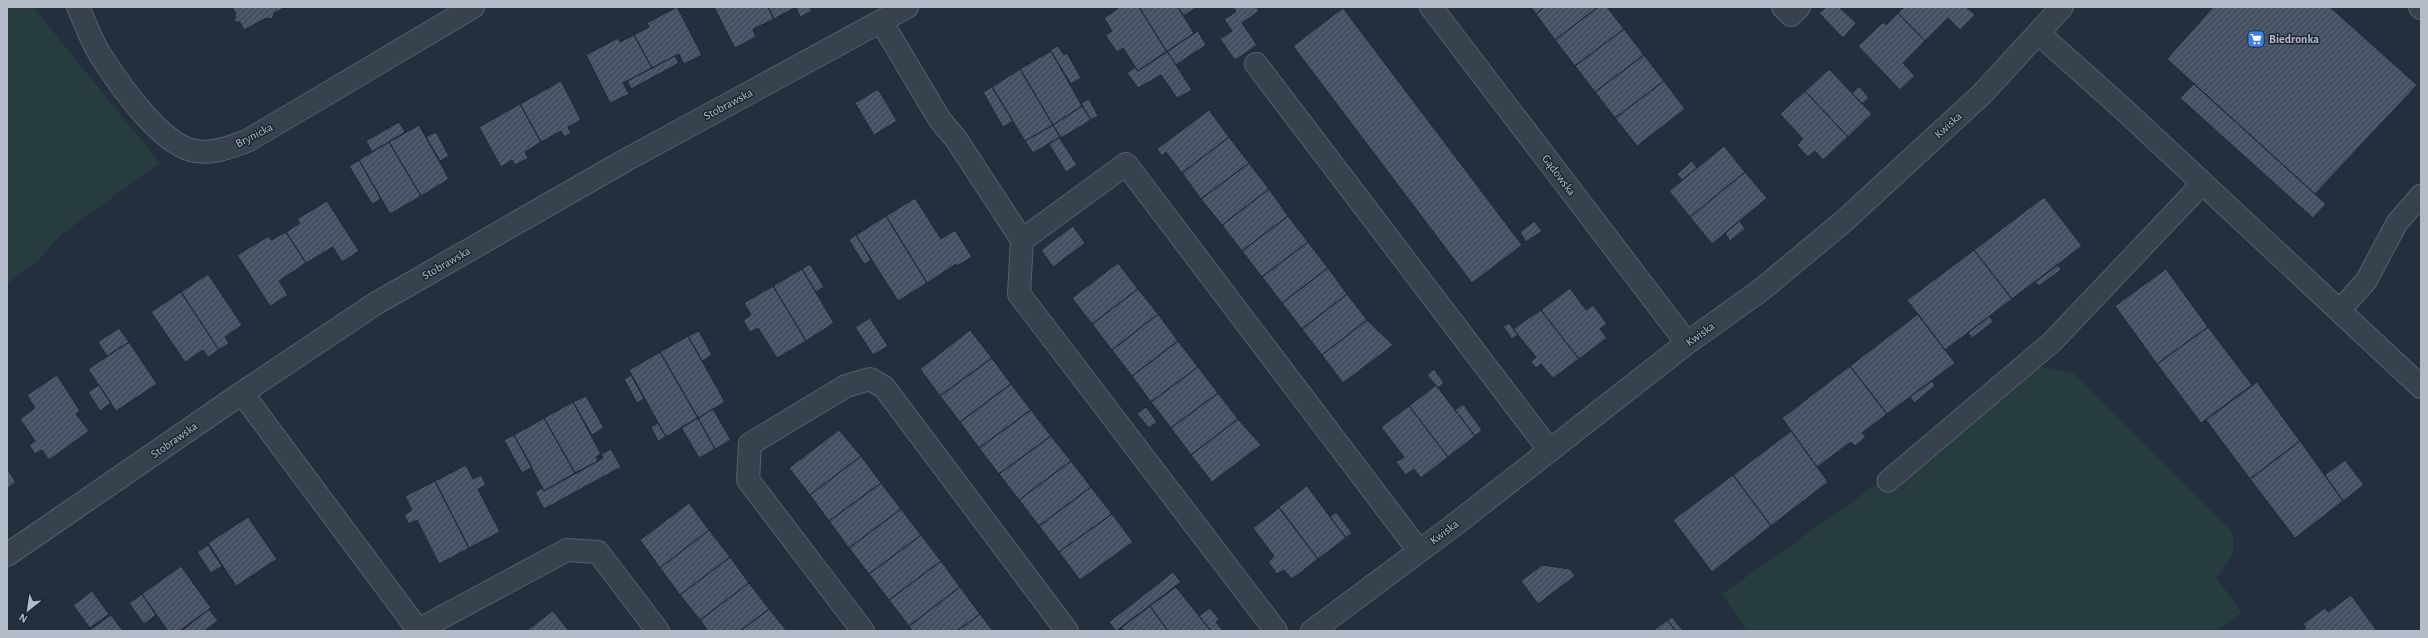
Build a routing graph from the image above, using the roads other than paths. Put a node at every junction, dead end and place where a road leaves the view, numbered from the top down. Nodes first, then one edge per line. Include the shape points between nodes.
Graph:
1 (78, 7) edge
2 (473, 7) edge
3 (907, 7) edge
4 (1431, 7) edge
5 (1783, 7) edge
6 (1799, 7) edge
7 (2062, 7) edge
8 (881, 21) junction
9 (2039, 34) junction
10 (1256, 64) dead end
11 (2202, 184) junction
12 (2421, 195) edge
13 (1022, 240) junction
14 (2340, 310) junction
15 (1687, 343) junction
16 (2421, 387) edge
17 (242, 393) junction
18 (1550, 451) junction
19 (1888, 480) dead end
20 (1419, 551) junction
21 (7, 555) edge
22 (419, 630) edge
23 (658, 631) edge
24 (863, 631) edge
25 (1067, 631) edge
26 (1276, 631) edge
27 (1312, 631) edge

1 - 2 street, Brynicka via 102,58 149,120 173,143 196,151 219,151 247,141
3 - 8 street, Stobrawska
4 - 15 street, Gądowska
5 - 6 street via 1791,15
7 - 9 street, Kwiska
8 - 13 street via 940,120 956,138
8 - 17 street, Stobrawska via 626,160 375,304
9 - 11 street
9 - 15 street, Kwiska via 1982,94 1844,221 1760,290
10 - 18 street
11 - 14 street
11 - 19 lane via 2052,342
12 - 14 lane via 2397,222 2366,281
13 - 20 street via 1126,164
13 - 26 street via 1019,294
14 - 16 street
15 - 18 street, Kwiska
17 - 21 street, Stobrawska
17 - 22 street
18 - 20 street, Kwiska
20 - 27 street, Kwiska
22 - 23 street via 567,550 598,552
24 - 25 street via 748,480 750,444 846,386 870,379 884,387

